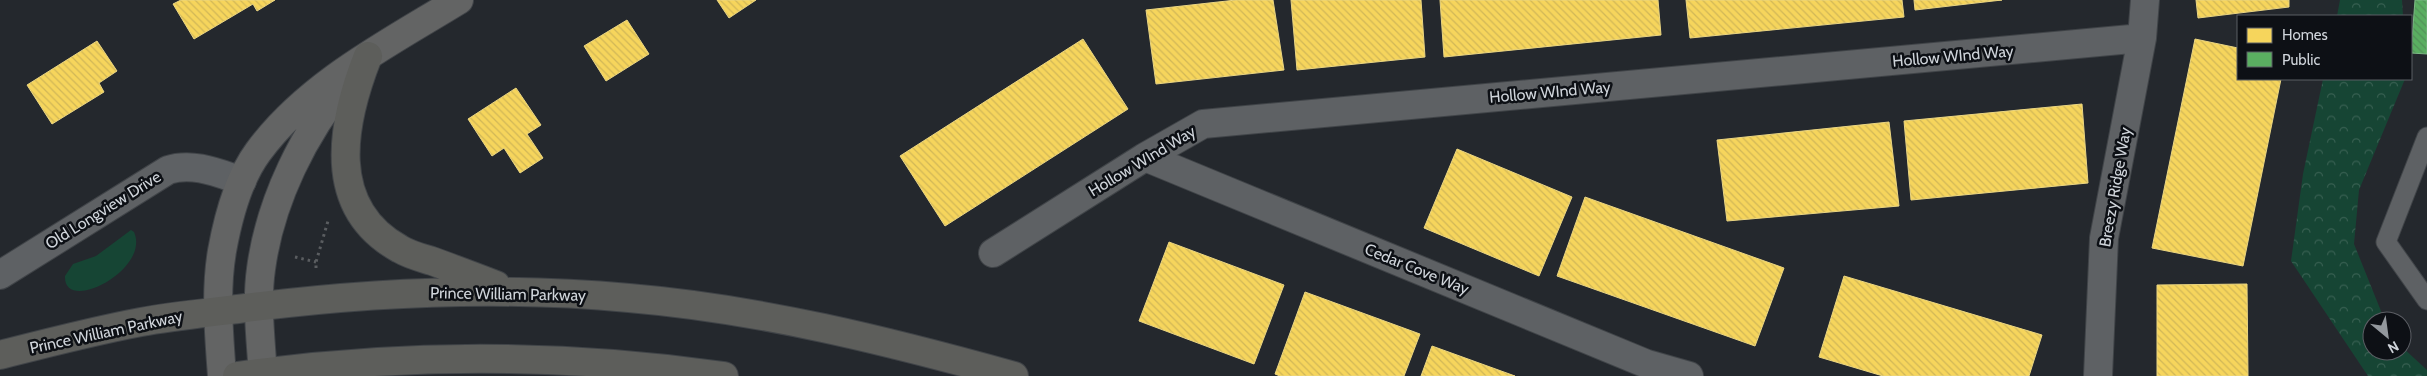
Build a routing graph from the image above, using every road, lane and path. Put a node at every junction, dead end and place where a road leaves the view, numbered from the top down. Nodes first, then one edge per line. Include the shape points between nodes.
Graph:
1 (459, 0) edge
2 (2145, 0) edge
3 (2142, 38) junction
4 (368, 56) junction
5 (2427, 137) edge
6 (1145, 157) junction
7 (242, 181) junction
8 (330, 215) dead end
9 (994, 253) dead end
10 (290, 256) dead end
11 (0, 275) edge
12 (512, 291) junction
13 (2427, 300) edge
14 (259, 306) junction
15 (218, 311) junction
16 (0, 356) edge
17 (423, 359) junction
18 (464, 367) edge
19 (254, 375) edge
20 (222, 376) edge
21 (397, 376) edge
22 (724, 376) edge
23 (1014, 376) edge
24 (1689, 376) edge
25 (2098, 376) edge

1 - 4 street
2 - 3 street, Breezy Ridge Way
3 - 6 street, Hollow WInd Way via 1203,124
3 - 25 street, Breezy Ridge Way via 2104,238
4 - 7 street via 296,110 257,153
4 - 12 main road via 346,129 346,167 358,205 374,229 401,250
4 - 14 street via 319,119 281,192 261,269
5 - 13 lane via 2386,242
6 - 9 street, Hollow WInd Way
6 - 24 street, Cedar Cove Way via 1647,364
7 - 11 street, Old Longview Drive via 204,169 184,167 168,170
7 - 15 street via 222,252
8 - 10 path via 316,262
12 - 14 main road, Prince William Parkway via 430,292
12 - 23 main road, Prince William Parkway via 630,298 708,307 831,330
14 - 15 main road, Prince William Parkway
14 - 19 street
15 - 16 main road, Prince William Parkway via 143,321
15 - 20 street
17 - 18 main road
17 - 19 main road via 355,362
17 - 21 main road
18 - 22 main road via 574,360

